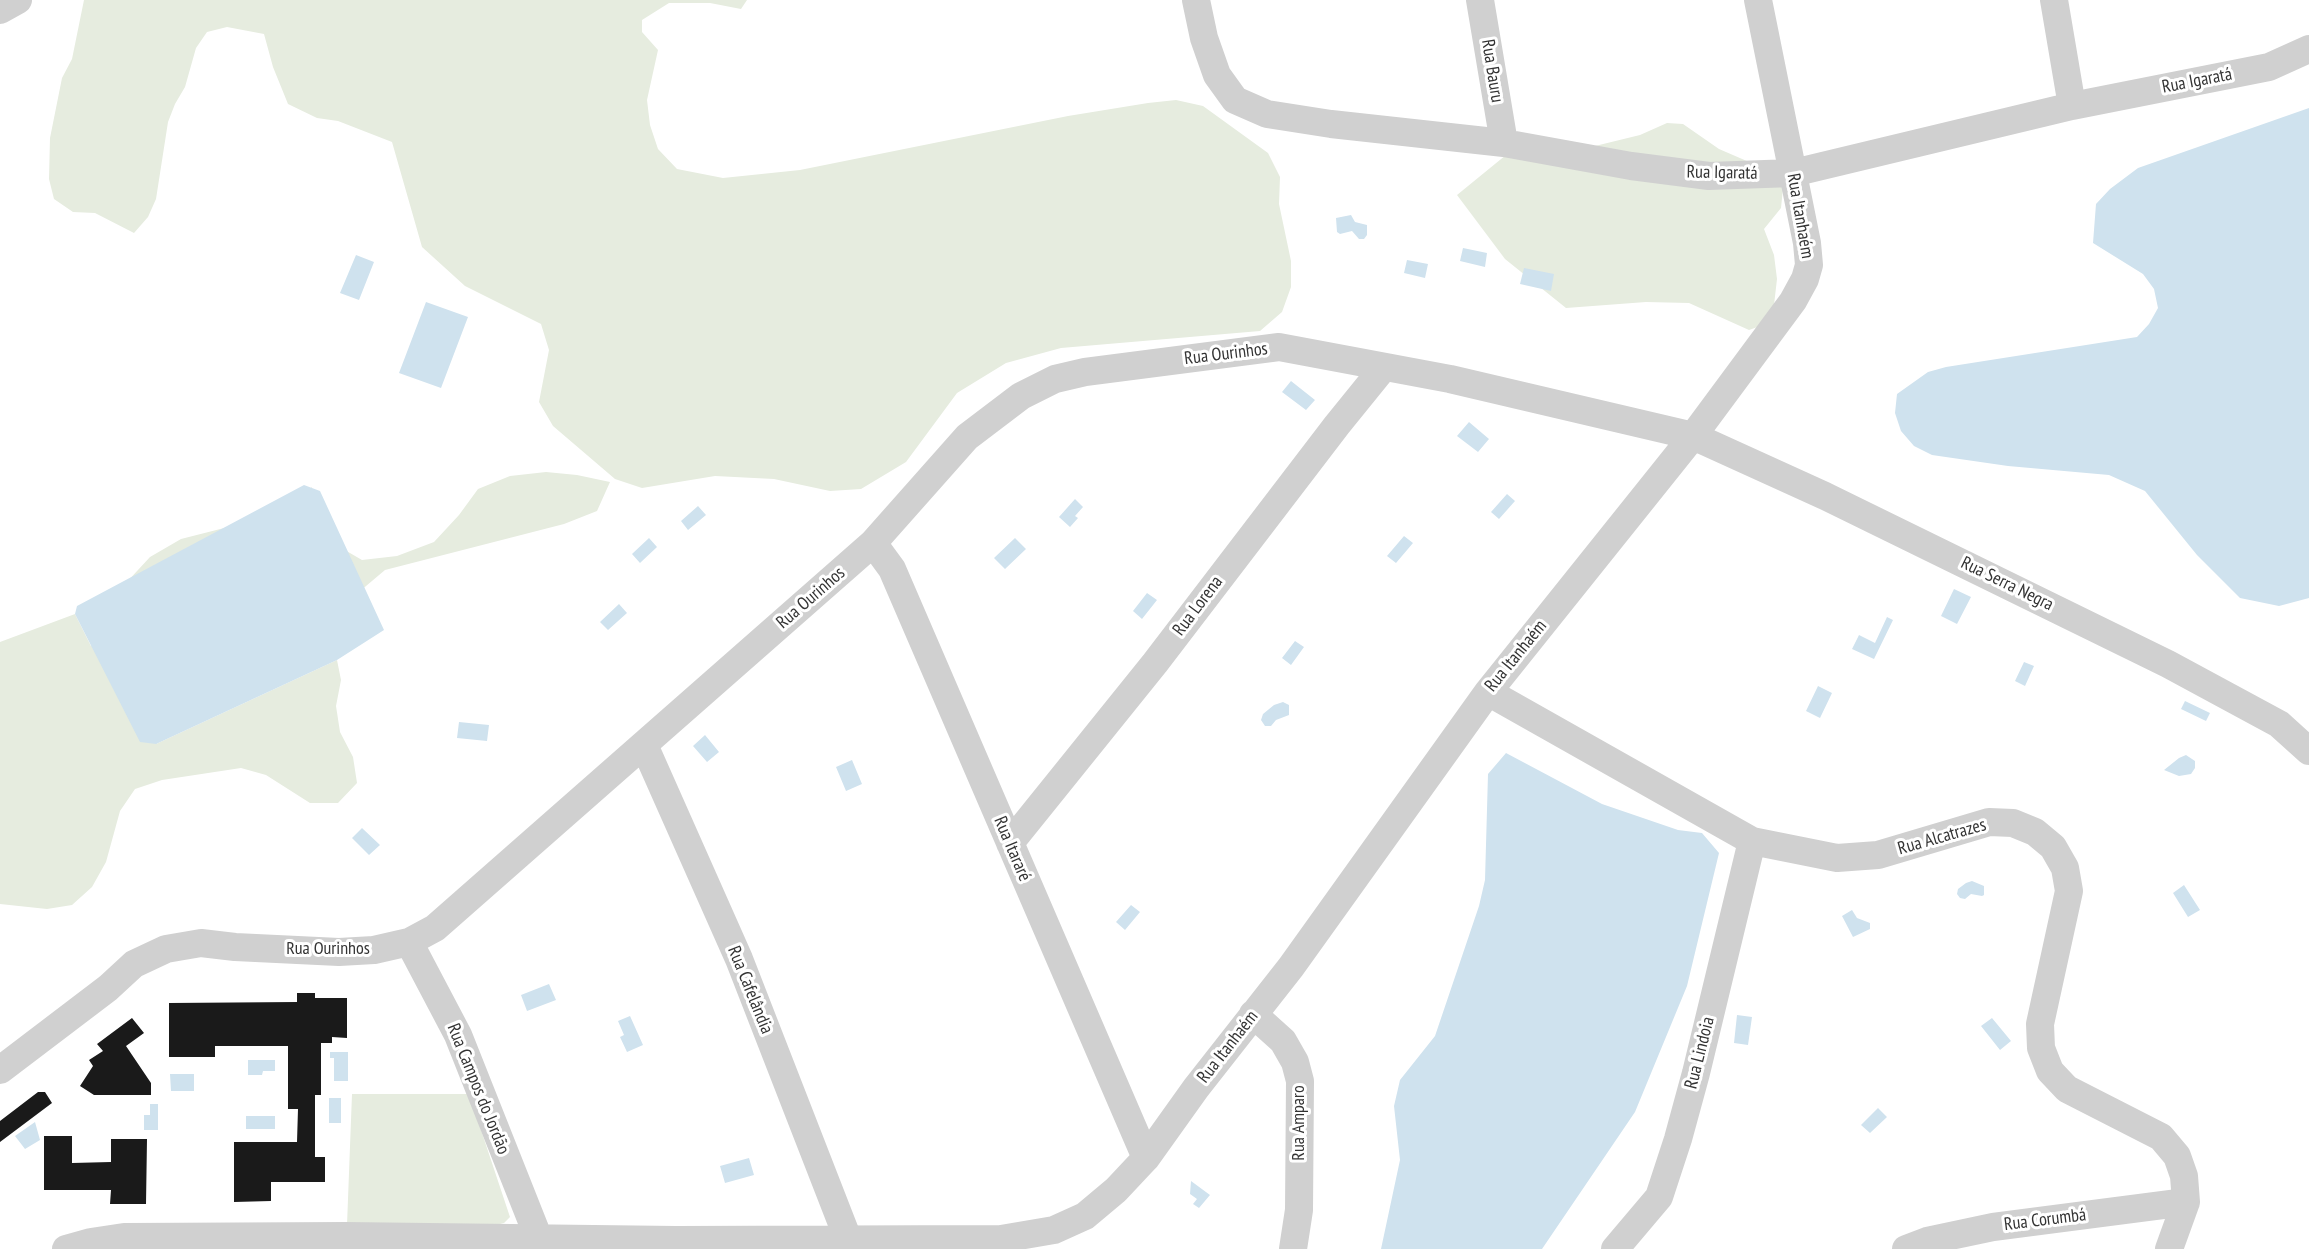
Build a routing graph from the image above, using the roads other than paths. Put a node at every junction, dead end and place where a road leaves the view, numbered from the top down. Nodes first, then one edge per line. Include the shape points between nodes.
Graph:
1 (18, 0) edge
2 (1196, 0) edge
3 (1480, 0) edge
4 (1758, 0) edge
5 (2054, 0) edge
6 (0, 10) edge
7 (2309, 49) edge
8 (2072, 106) junction
9 (1504, 143) junction
10 (1793, 173) junction
11 (1384, 367) junction
12 (1693, 436) junction
13 (873, 543) junction
14 (1488, 692) junction
15 (644, 745) junction
16 (2309, 751) edge
17 (1752, 841) junction
18 (1010, 843) junction
19 (410, 942) junction
20 (1253, 1014) junction
21 (0, 1070) edge
22 (1146, 1158) junction
23 (2186, 1202) junction
24 (539, 1239) junction
25 (848, 1239) junction
26 (1050, 1239) edge
27 (342, 1243) edge
28 (691, 1244) edge
29 (66, 1249) edge
30 (1293, 1249) edge
31 (1615, 1249) edge
32 (1906, 1249) edge
33 (2169, 1249) edge

1 - 6 street
2 - 9 street, Rua Igaratá via 1217,75 1235,100 1267,114 1310,121
3 - 9 street, Rua Bauru
4 - 10 street, Rua Itanhaém
5 - 8 street
7 - 8 street, Rua Igaratá via 2269,67
8 - 10 street, Rua Igaratá
9 - 10 street, Rua Igaratá via 1709,176
10 - 12 street, Rua Itanhaém via 1809,265 1805,279 1793,301
11 - 12 street, Rua Ourinhos
11 - 13 street, Rua Ourinhos via 1278,347 1055,379 1021,396 968,437
11 - 18 street, Rua Lorena
12 - 14 street, Rua Itanhaém
12 - 16 street, Rua Serra Negra via 1825,496 2168,664 2279,724
13 - 15 street, Rua Ourinhos
13 - 18 street, Rua Itararé via 892,569
14 - 17 street, Rua Alcatrazes
14 - 20 street, Rua Itanhaém
15 - 19 street, Rua Ourinhos via 460,907
15 - 25 street, Rua Cafelândia via 739,959
17 - 23 street, Rua Alcatrazes via 1837,858 1878,855 1989,822 2013,823 2035,832 2053,847 2065,868 2069,891 2040,1024 2041,1048 2050,1071 2067,1089 2161,1137 2177,1156 2184,1176
17 - 31 street, Rua Lindoia via 1696,1073 1659,1197
18 - 22 street, Rua Itararé
19 - 21 street, Rua Ourinhos via 374,951 201,943 166,949 134,964
19 - 24 street, Rua Campos do Jordão via 458,1035
20 - 22 street, Rua Itanhaém
20 - 30 street, Rua Amparo via 1283,1041 1300,1081 1299,1210
22 - 26 street, Rua Itanhaém via 1116,1190
23 - 32 street, Rua Corumbá via 1993,1227 1927,1240
23 - 33 street, Rua Alcatrazes
24 - 27 street, Rua Itanhaém
24 - 28 street, Rua Itanhaém
25 - 26 street, Rua Itanhaém
25 - 28 street, Rua Itanhaém
27 - 29 street, Rua Itanhaém via 124,1237

